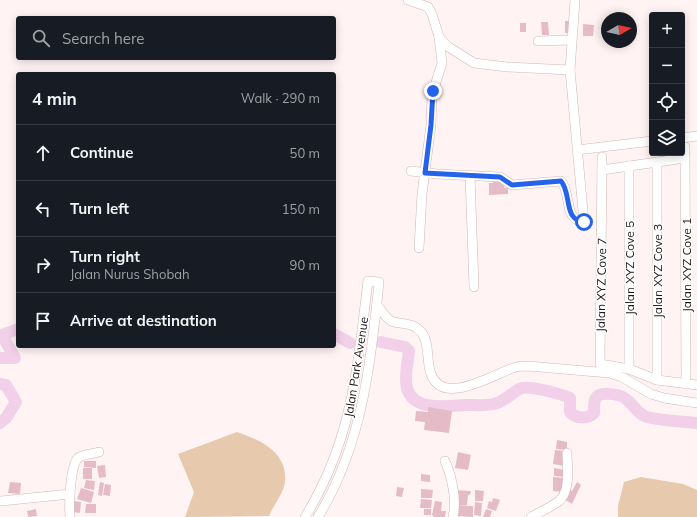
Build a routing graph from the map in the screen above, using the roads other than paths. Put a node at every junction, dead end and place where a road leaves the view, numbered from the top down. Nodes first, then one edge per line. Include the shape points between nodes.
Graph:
1 (408, 0) edge
2 (575, 0) edge
3 (439, 37) junction
4 (571, 40) junction
5 (538, 41) dead end
6 (570, 70) junction
7 (697, 136) edge
8 (649, 141) edge
9 (685, 142) edge
10 (577, 150) junction
11 (602, 157) dead end
12 (685, 158) joint
13 (657, 162) junction
14 (629, 166) junction
15 (602, 170) junction
16 (411, 171) dead end
17 (425, 173) junction
18 (470, 176) junction
19 (419, 248) dead end
20 (474, 287) dead end
21 (377, 305) junction
22 (390, 320) junction
23 (373, 331) junction
24 (629, 369) junction
25 (657, 380) junction
26 (686, 384) junction
27 (697, 385) edge
28 (697, 403) edge
29 (99, 452) dead end
30 (567, 453) dead end
31 (445, 461) dead end
32 (326, 480) junction
33 (335, 484) junction
34 (70, 494) junction
35 (1, 501) edge
36 (70, 517) edge
37 (305, 517) edge
38 (318, 517) edge
39 (453, 517) edge
40 (532, 517) edge

1 - 3 street via 428,7
2 - 4 street
3 - 6 street via 447,46 474,63
3 - 17 street via 442,63 433,91
4 - 5 street
4 - 6 street
6 - 10 street
7 - 9 street
8 - 10 street
10 - 18 street via 584,222 572,217 561,181 512,185 502,177
11 - 15 street, Jalan XYZ Cove 7
12 - 13 street
12 - 26 street, Jalan XYZ Cove 1
13 - 14 street
13 - 25 street, Jalan XYZ Cove 3
14 - 15 street
14 - 24 street, Jalan XYZ Cove 5
15 - 24 street, Jalan XYZ Cove 7 via 600,364
16 - 17 street
17 - 18 street
17 - 19 street
18 - 20 street
21 - 22 street
21 - 23 street, Jalan Park Avenue
21 - 32 street, Jalan Park Avenue via 379,282 368,280 353,396 338,451
22 - 23 street
22 - 28 street via 414,326 421,332 425,340 431,375 443,386 470,386 515,367 528,366 609,373 622,377 651,394
23 - 33 street, Jalan Park Avenue via 358,421 348,455
24 - 25 street
25 - 26 street
26 - 27 street
29 - 34 street via 78,458 73,470
30 - 40 street via 564,495 556,503
31 - 39 street via 451,480 455,511
32 - 33 street
32 - 37 street, Jalan Park Avenue
33 - 38 street, Jalan Park Avenue
34 - 35 street
34 - 36 street

